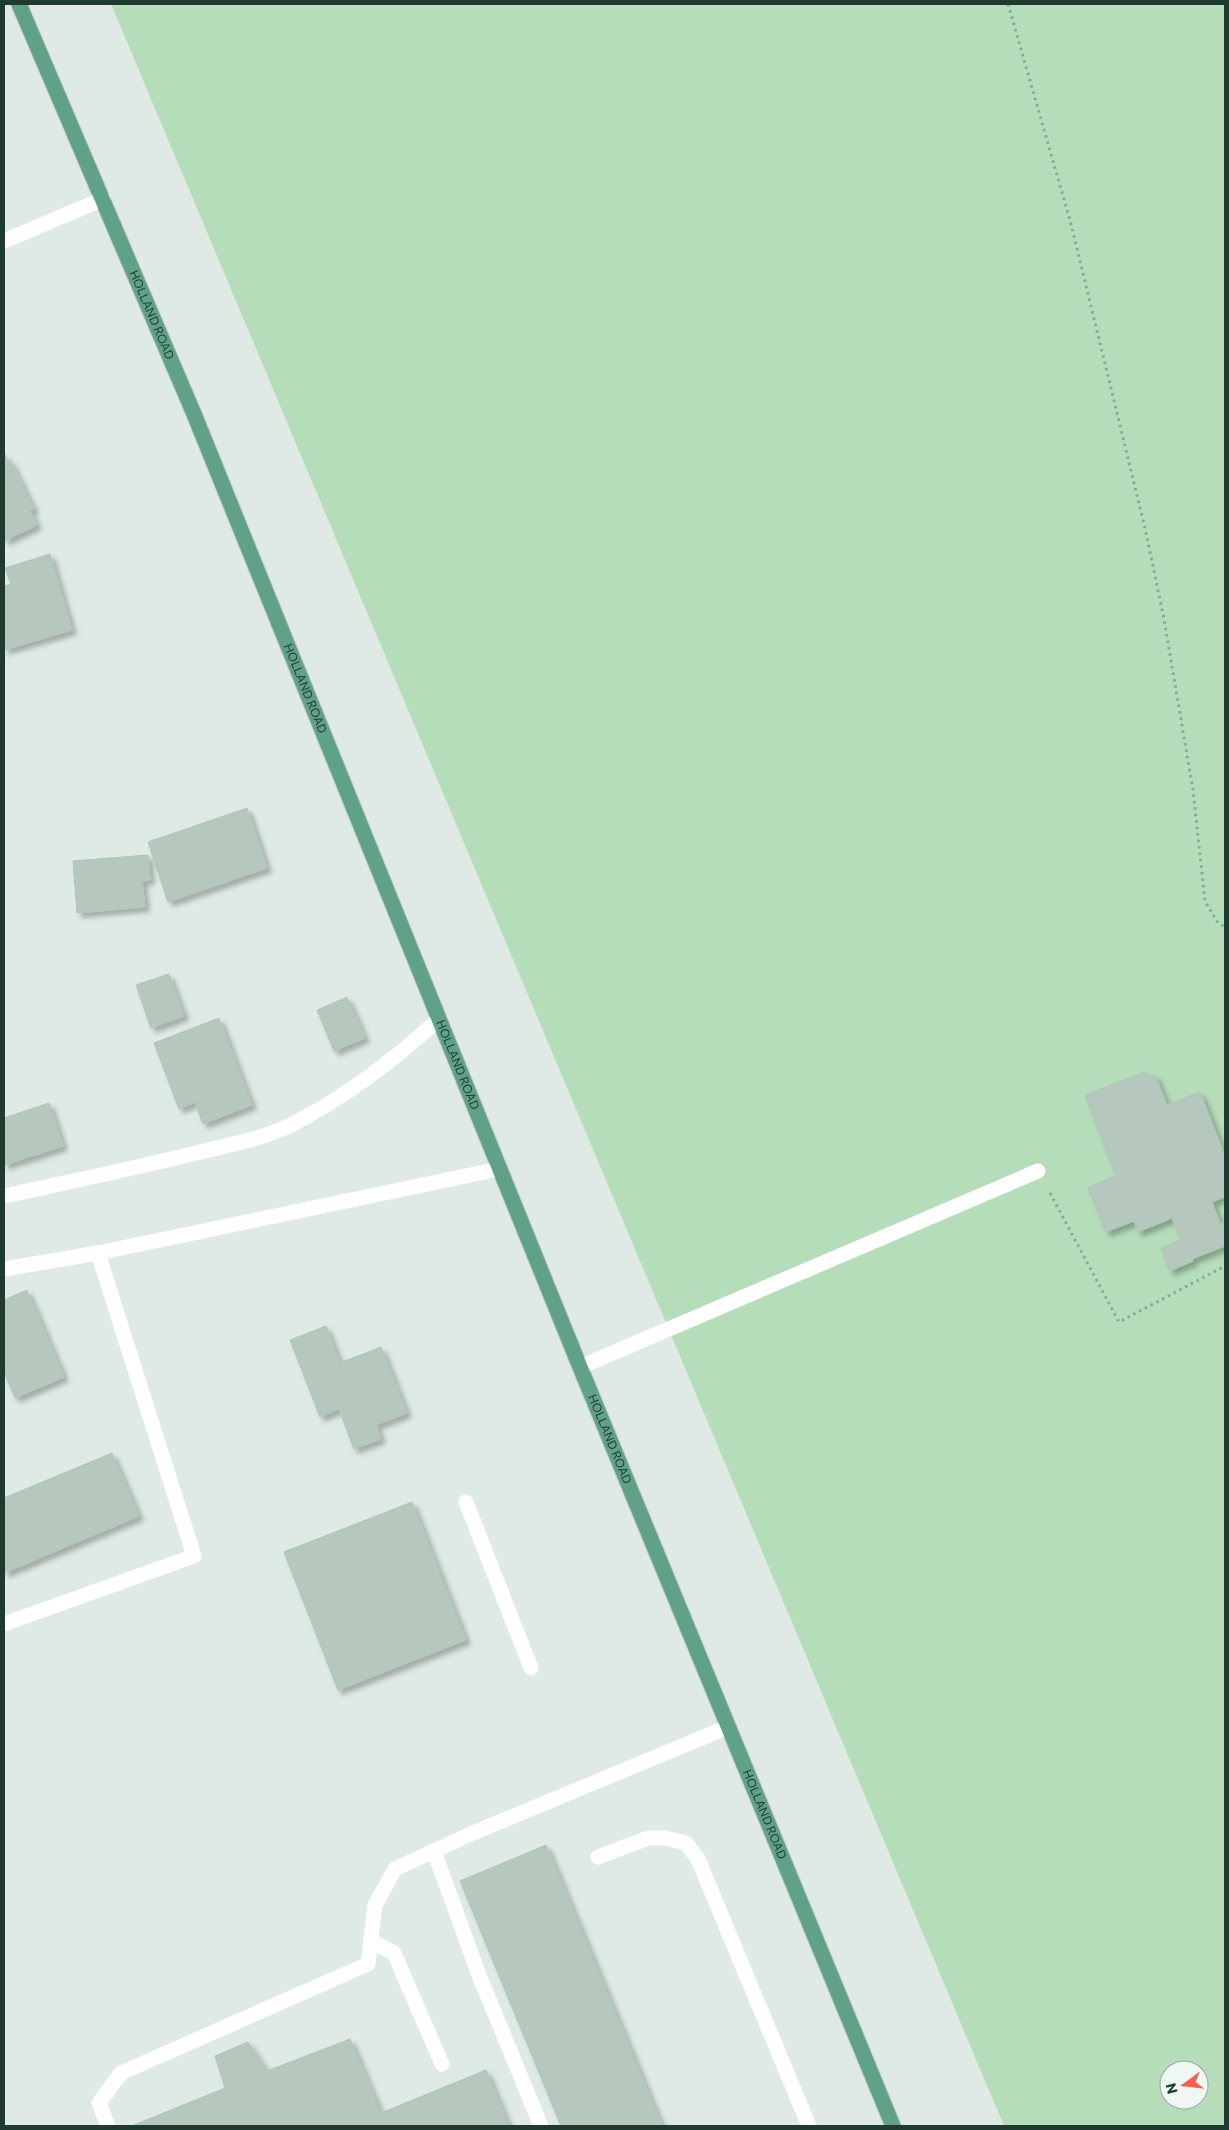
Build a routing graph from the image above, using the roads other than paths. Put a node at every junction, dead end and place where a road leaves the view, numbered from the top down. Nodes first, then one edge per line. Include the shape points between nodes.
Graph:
1 (19, 4) edge
2 (103, 199) junction
3 (4, 241) edge
4 (439, 1019) junction
5 (499, 1169) junction
6 (1038, 1171) road end
7 (4, 1196) edge
8 (98, 1253) junction
9 (4, 1269) edge
10 (580, 1367) junction
11 (466, 1502) dead end
12 (4, 1624) edge
13 (531, 1668) dead end
14 (728, 1727) junction
15 (434, 1851) junction
16 (598, 1857) dead end
17 (371, 1941) junction
18 (442, 2064) dead end
19 (108, 2126) edge
20 (541, 2126) edge
21 (809, 2126) edge
22 (893, 2126) edge

1 - 2 main road, HOLLAND ROAD
2 - 3 street
2 - 4 main road, HOLLAND ROAD
4 - 5 main road, HOLLAND ROAD
4 - 7 street via 400,1055 347,1094 289,1125 255,1138 153,1164
5 - 8 street
5 - 10 main road, HOLLAND ROAD
6 - 10 street
8 - 9 street
8 - 12 street via 194,1556
10 - 14 main road, HOLLAND ROAD
11 - 13 street
14 - 15 street
14 - 22 main road, HOLLAND ROAD
15 - 17 street via 395,1869 375,1905
15 - 20 street via 479,1975
16 - 21 street via 648,1838 686,1843 698,1859
17 - 18 street via 394,1953
17 - 19 street via 368,1964 121,2073 99,2103

